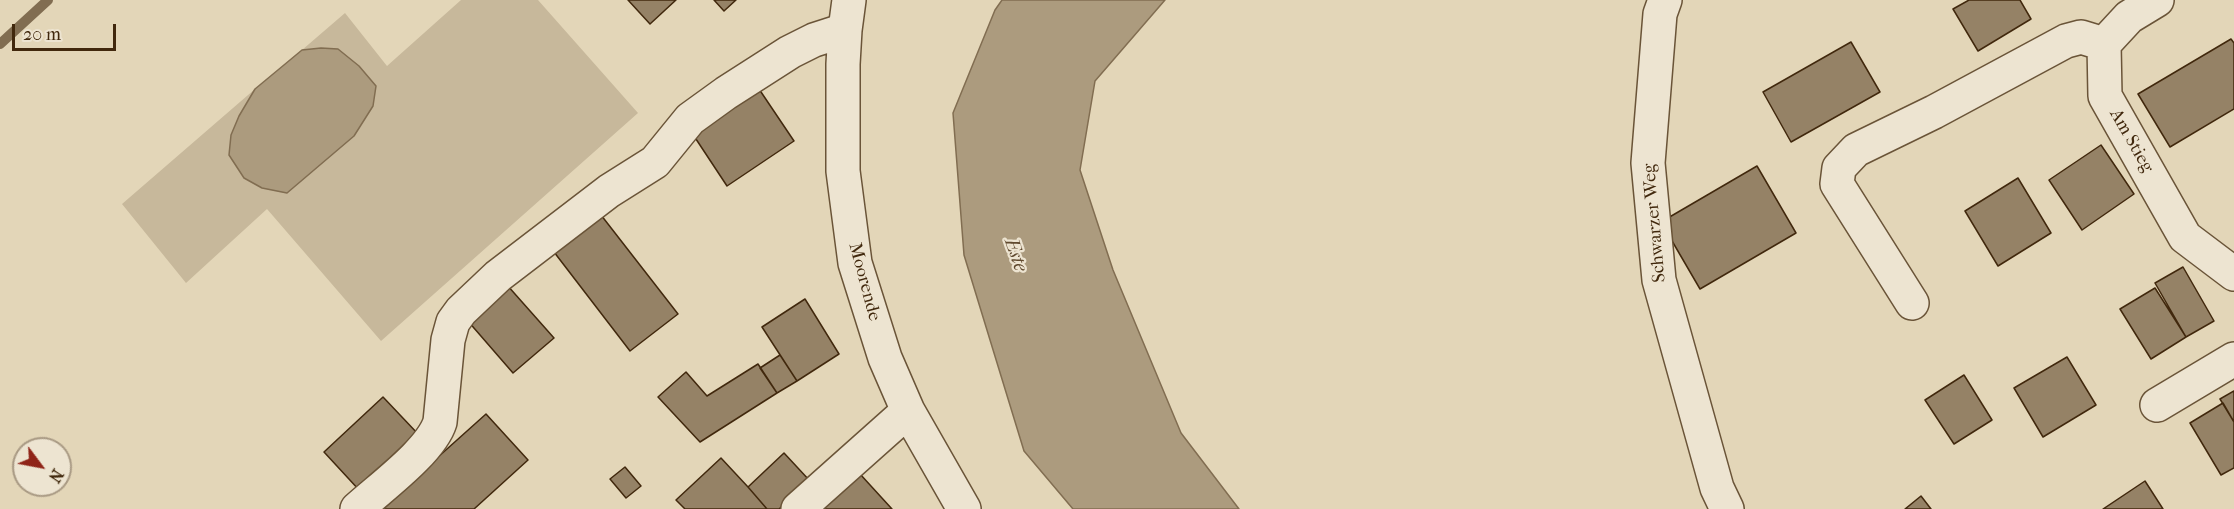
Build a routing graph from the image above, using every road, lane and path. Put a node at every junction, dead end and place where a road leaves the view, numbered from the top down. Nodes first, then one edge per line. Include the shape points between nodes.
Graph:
1 (1665, 0) edge
2 (2157, 0) edge
3 (847, 15) edge
4 (2104, 44) junction
5 (2234, 274) edge
6 (1912, 303) dead end
7 (2234, 359) edge
8 (2157, 405) dead end
9 (908, 411) junction
10 (357, 509) edge
11 (798, 509) edge
12 (964, 509) edge
13 (1728, 509) edge

1 - 13 street, Schwarzer Weg via 1660,14 1648,163 1659,280 1710,465
2 - 4 street via 2129,17
3 - 9 street, Moorende via 843,171 855,262 885,358
3 - 10 street via 690,119 655,162 609,191 498,276 461,311 448,340 437,431 427,446
4 - 5 street, Am Stieg via 2105,96 2186,237
4 - 6 street via 2081,37 2066,41 1856,150 1839,168 1837,184
7 - 8 street
9 - 11 street
9 - 12 street, Moorende

